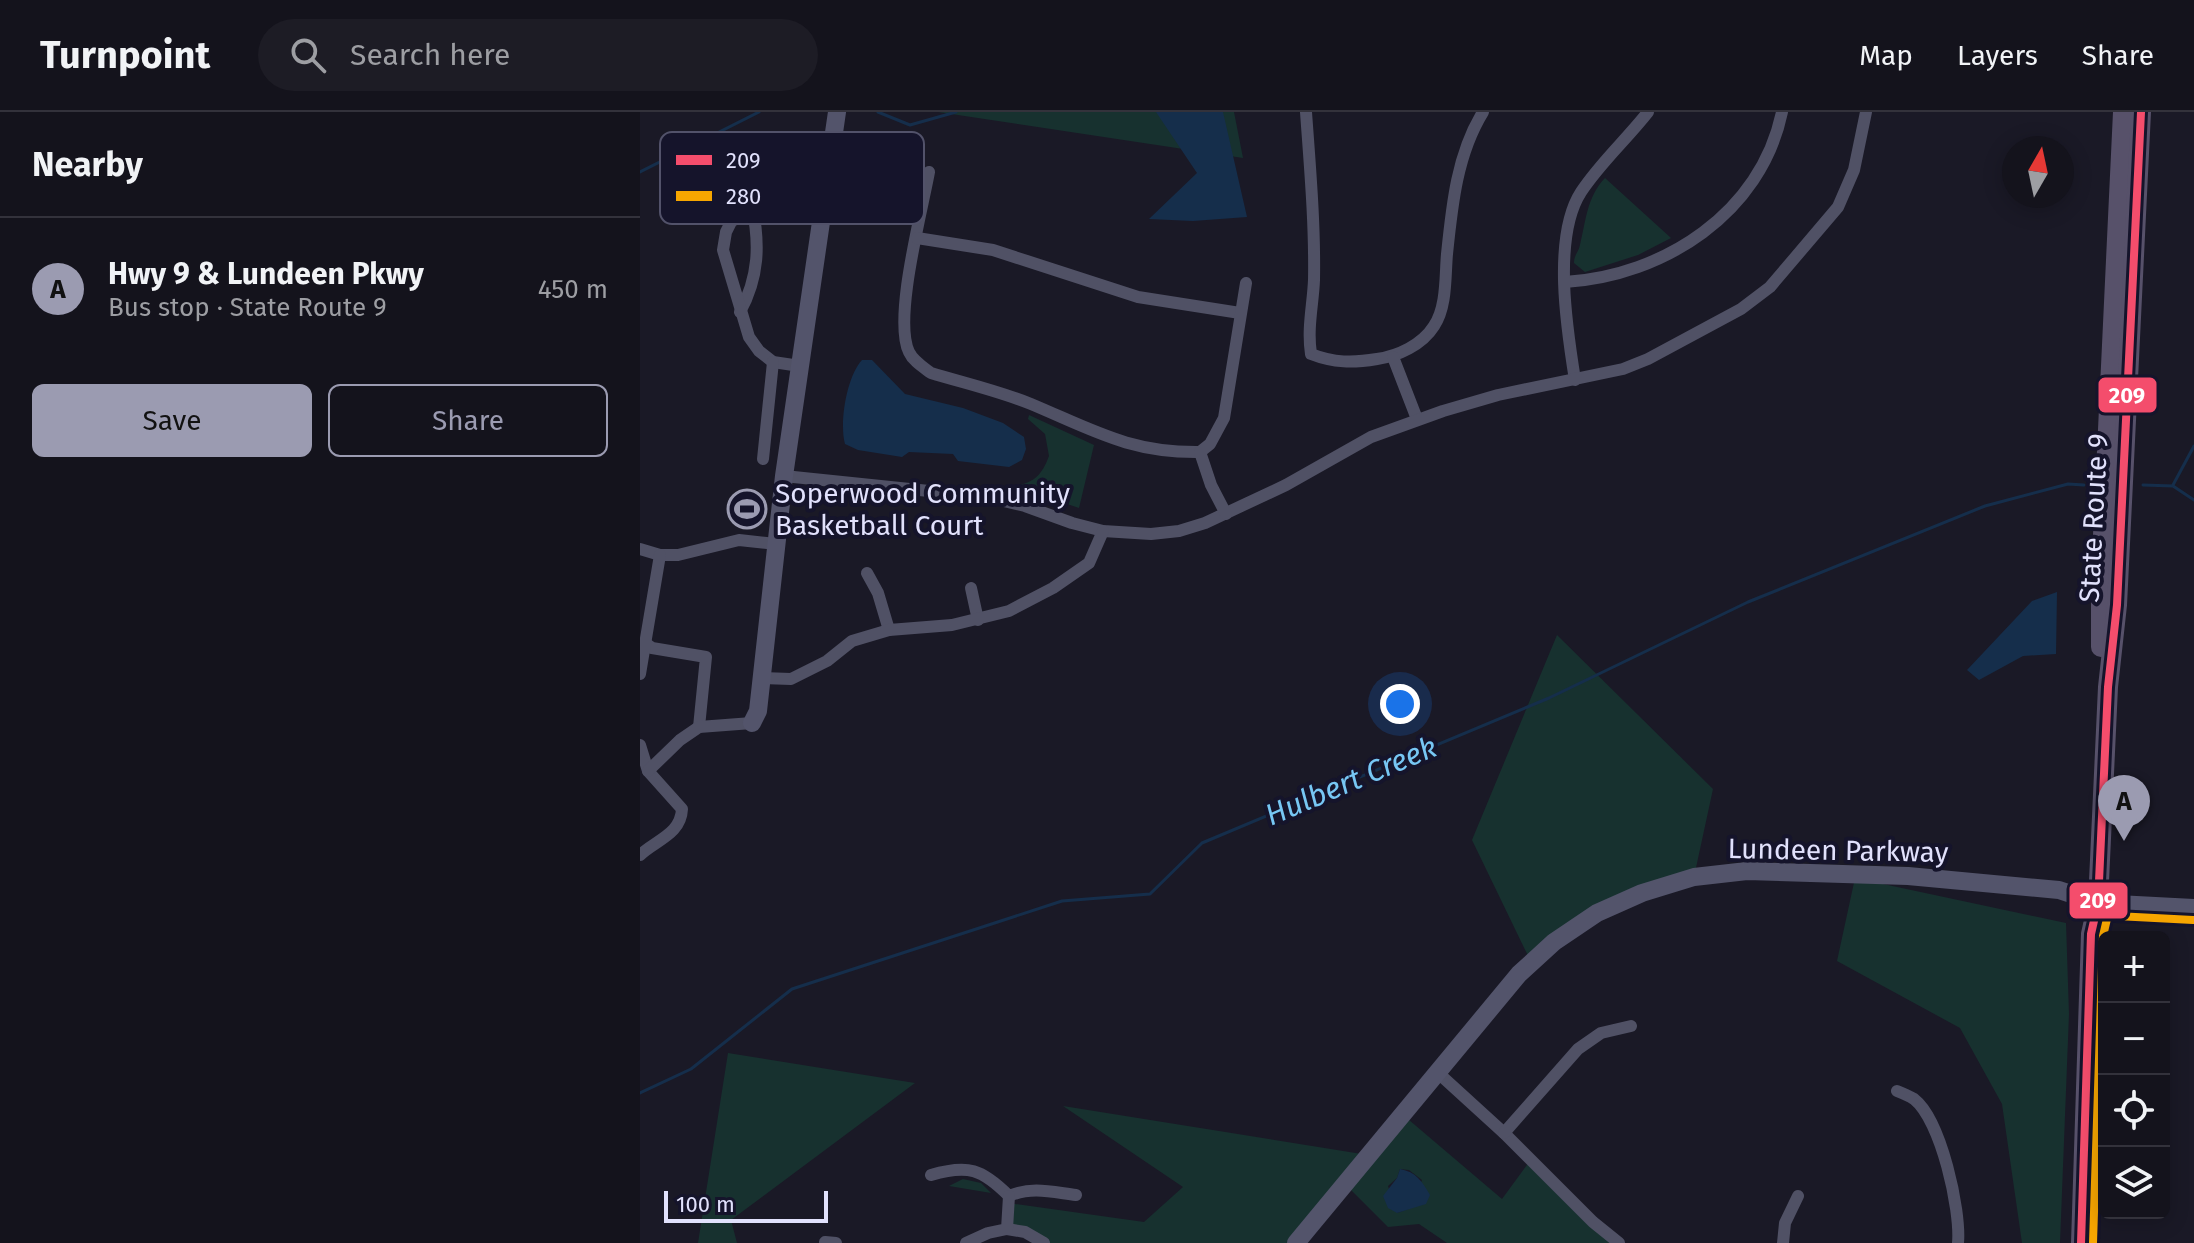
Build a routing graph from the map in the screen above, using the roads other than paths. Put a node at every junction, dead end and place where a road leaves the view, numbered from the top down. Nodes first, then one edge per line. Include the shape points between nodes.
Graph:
1 (837, 112) edge
2 (1306, 112) edge
3 (1483, 112) edge
4 (1648, 112) edge
5 (1782, 112) edge
6 (1866, 112) edge
7 (2123, 112) edge
8 (2141, 112) edge
9 (834, 132) edge
10 (929, 172) dead end
11 (924, 200) edge
12 (730, 224) edge
13 (756, 224) edge
14 (820, 224) edge
15 (920, 224) edge
16 (917, 238) junction
17 (1565, 282) junction
18 (1246, 283) dead end
19 (740, 312) junction
20 (1240, 313) junction
21 (1393, 357) junction
22 (773, 362) junction
23 (800, 366) junction
24 (1575, 380) junction
25 (1417, 419) junction
26 (1200, 452) junction
27 (763, 459) dead end
28 (784, 476) junction
29 (1226, 514) junction
30 (1103, 531) junction
31 (776, 544) junction
32 (640, 549) edge
33 (660, 555) junction
34 (867, 573) dead end
35 (971, 588) dead end
36 (978, 620) junction
37 (889, 630) junction
38 (645, 643) junction
39 (640, 674) edge
40 (761, 678) junction
41 (2108, 687) junction
42 (752, 723) joint
43 (699, 727) junction
44 (640, 745) edge
45 (648, 771) junction
46 (640, 855) edge
47 (2098, 903) junction
48 (2194, 908) edge
49 (1631, 1026) dead end
50 (1436, 1071) junction
51 (1897, 1091) dead end
52 (1504, 1133) junction
53 (931, 1175) dead end
54 (1076, 1195) dead end
55 (1009, 1196) junction
56 (1798, 1196) dead end
57 (1007, 1229) junction
58 (825, 1242) edge
59 (836, 1243) edge
60 (966, 1243) edge
61 (1044, 1243) edge
62 (1296, 1243) edge
63 (1619, 1243) edge
64 (1783, 1243) edge
65 (1958, 1243) edge
66 (2081, 1243) edge

1 - 9 main road
2 - 21 street via 1313,232 1311,354 1330,361
3 - 21 street via 1462,153 1444,295 1435,325
4 - 17 street via 1578,196 1563,259
5 - 17 street via 1758,175 1701,236 1636,267
6 - 24 street via 1854,170 1838,207 1770,287 1741,309 1648,359
7 - 41 main road, State Route 9 via 2101,578 2101,649
8 - 41 main road, State Route 9 via 2117,605
10 - 11 street
12 - 19 street via 723,250
13 - 19 street via 757,263
14 - 23 main road
15 - 16 street
16 - 20 street via 993,250 1172,305
16 - 26 street via 904,304 905,339 909,353 931,373 1029,403 1099,435 1168,452
17 - 24 street
18 - 20 street
19 - 22 street via 749,337
20 - 26 street via 1224,418
21 - 25 street
22 - 23 street
22 - 27 street
23 - 28 main road
24 - 25 street
25 - 29 street via 1371,437
26 - 29 street
28 - 30 street via 987,497
28 - 31 main road
29 - 30 street via 1179,531
30 - 36 street via 1089,563 1009,611
31 - 33 street via 739,540
31 - 40 main road
32 - 33 street
33 - 38 street
34 - 37 street
35 - 36 street
36 - 37 street
37 - 40 street via 852,641 791,679
38 - 39 street
38 - 43 street via 706,657
40 - 42 main road
41 - 47 main road, State Route 9
42 - 43 street
43 - 45 street
44 - 45 street
45 - 46 street via 682,809 682,819 673,832
47 - 48 main road, Lundeen Parkway
47 - 50 main road, Lundeen Parkway via 2059,890 1908,876 1747,871 1694,877 1597,913 1554,942 1519,974
47 - 66 main road, State Route 9 via 2091,934
49 - 52 street via 1601,1033 1578,1049
50 - 52 street
50 - 62 main road, Lundeen Parkway
51 - 65 street via 1915,1100 1941,1151 1952,1183
52 - 63 street
53 - 55 street via 954,1168 974,1170
54 - 55 street via 1036,1189
55 - 57 street
56 - 64 street via 1785,1223
57 - 60 street
57 - 61 street
58 - 59 street

